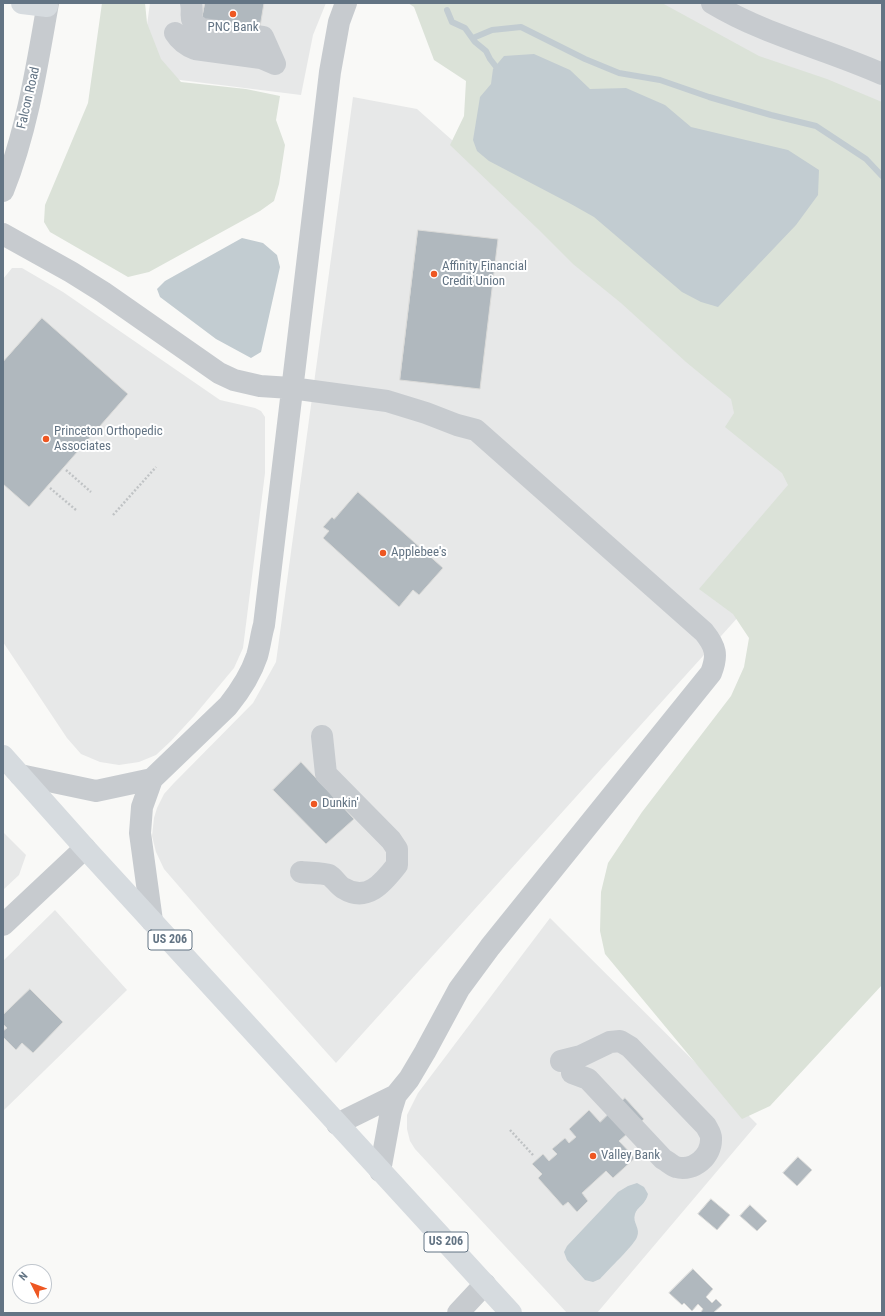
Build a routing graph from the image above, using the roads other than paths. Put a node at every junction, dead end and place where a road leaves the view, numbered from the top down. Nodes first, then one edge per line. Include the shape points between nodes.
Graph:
1 (22, 3) edge
2 (346, 3) edge
3 (712, 3) edge
4 (48, 5) edge
5 (181, 18) edge
6 (882, 74) edge
7 (3, 191) edge
8 (3, 234) edge
9 (292, 388) junction
10 (322, 736) dead end
11 (3, 756) edge
12 (20, 775) junction
13 (152, 779) junction
14 (85, 848) junction
15 (301, 872) dead end
16 (152, 921) junction
17 (3, 925) edge
18 (567, 1067) joint
19 (396, 1095) junction
20 (337, 1124) junction
21 (380, 1171) junction
22 (485, 1284) junction
23 (458, 1313) edge
24 (511, 1313) edge

1 - 4 highway
2 - 9 street via 330,72
3 - 6 street via 749,23
4 - 7 street, Falcon Road via 28,111
5 - 5 street via 190,15 196,26 202,29 263,37 275,64 261,58 189,47 179,39
8 - 9 street via 71,272 219,373 234,380 260,386
9 - 13 street via 264,625 257,656 249,675 228,706
9 - 19 street via 387,401 476,430 704,632 712,641 715,650 716,662 711,673 473,970 409,1079
10 - 15 street via 326,774 391,840 397,849 397,865 377,887 367,893 357,894 343,887 329,875
11 - 12 highway, US 206
12 - 13 street via 96,791
12 - 14 highway, US 206
13 - 16 street via 142,807 140,833
14 - 16 highway, US 206
14 - 17 street
16 - 20 highway, US 206
18 - 18 street via 610,1042 620,1041 630,1047 706,1126 711,1137 709,1151 700,1163 676,1167 663,1159 588,1079
19 - 20 street
19 - 21 street
20 - 21 highway, US 206
21 - 22 highway, US 206
22 - 23 street
22 - 24 highway, US 206

